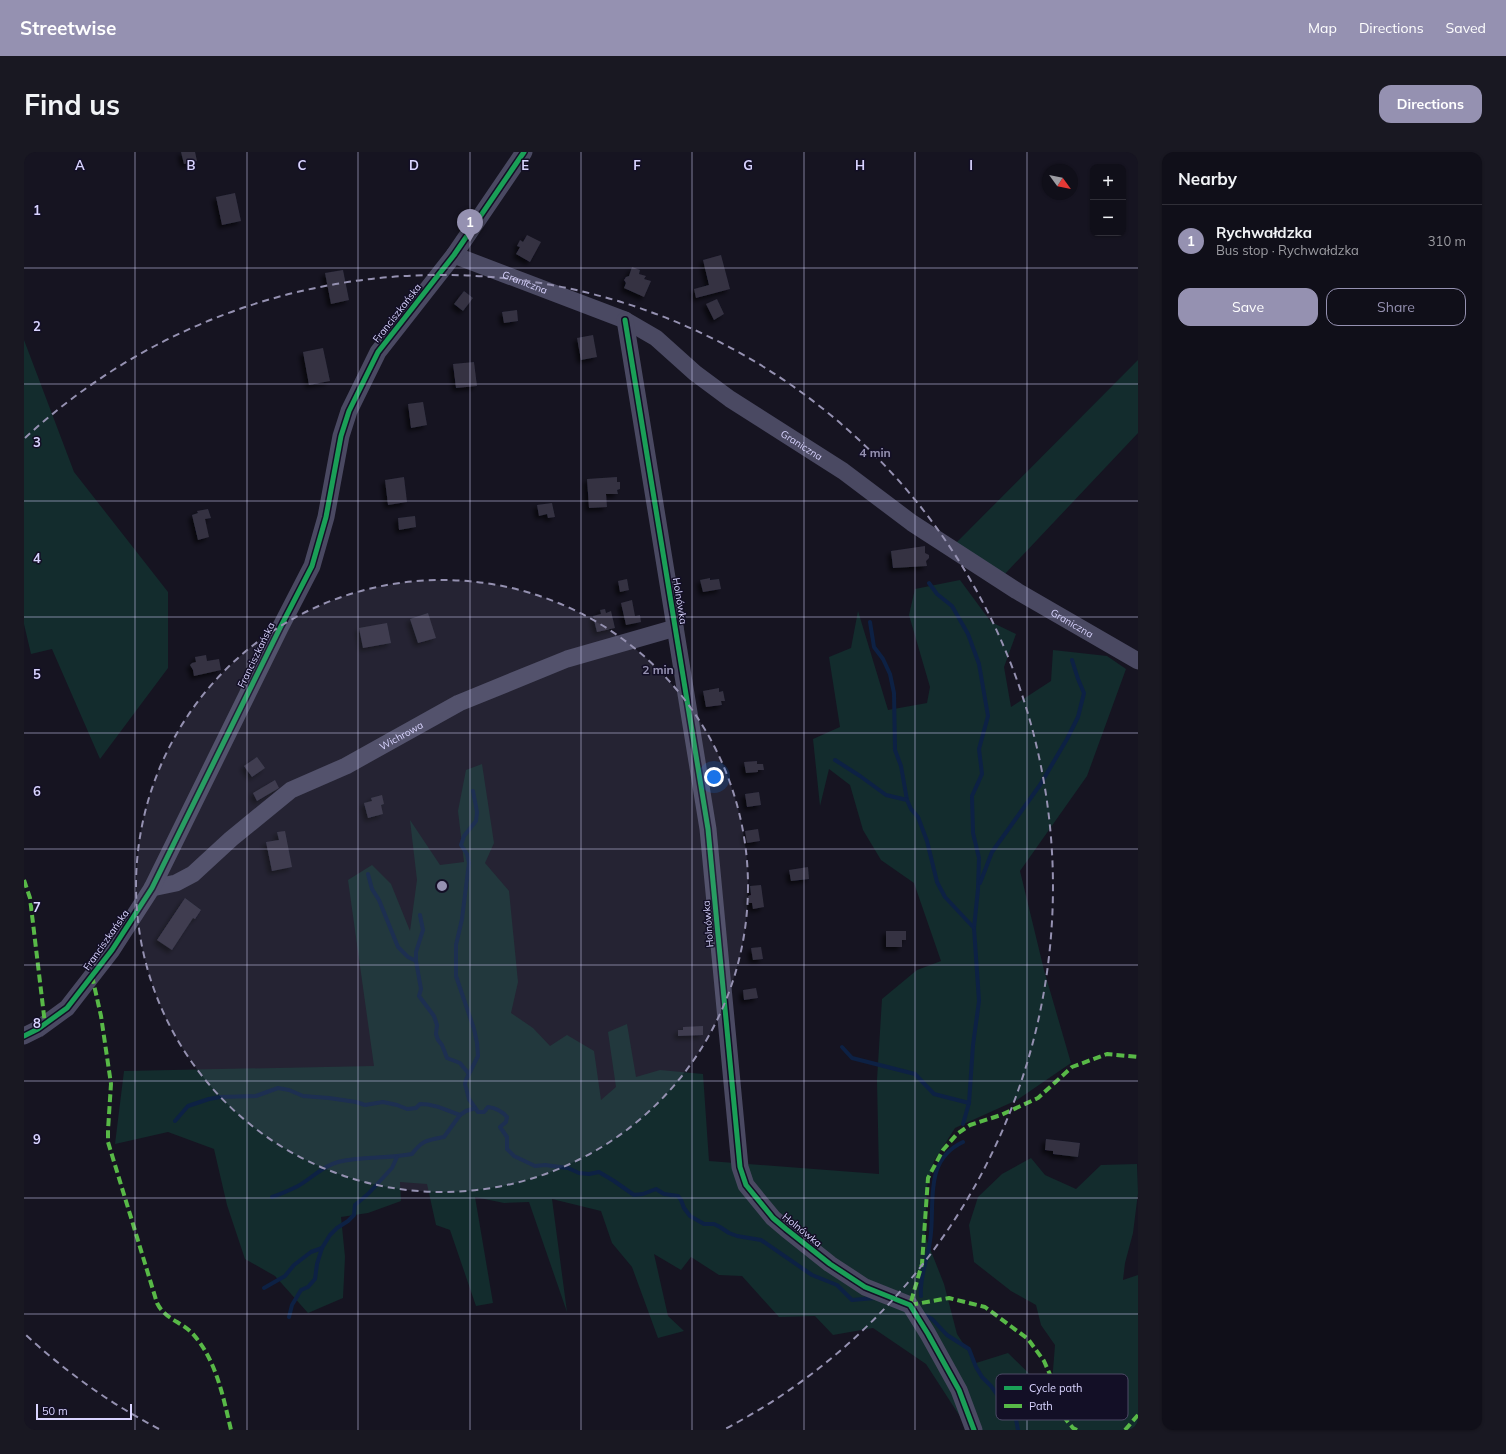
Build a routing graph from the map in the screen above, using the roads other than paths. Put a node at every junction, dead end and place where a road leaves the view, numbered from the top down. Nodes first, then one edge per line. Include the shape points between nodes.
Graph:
1 (524, 152) edge
2 (454, 255) junction
3 (625, 320) junction
4 (675, 628) junction
5 (1138, 661) edge
6 (152, 888) junction
7 (24, 1036) edge
8 (974, 1430) edge

1 - 2 street, Franciszkańska
2 - 3 street, Graniczna
2 - 6 street, Franciszkańska via 378,352 349,412 341,436 326,517 312,566
3 - 4 street, Holnówka
3 - 5 street, Graniczna via 656,338 695,373 730,399 844,470 912,523 1017,591
4 - 6 street, Wichrowa via 567,659 459,703 346,766 291,790 193,874 176,883
4 - 8 street, Holnówka via 708,828 740,1167 746,1184 773,1218 830,1264 865,1288 910,1305 959,1390
6 - 7 street, Franciszkańska via 112,950 67,1008

